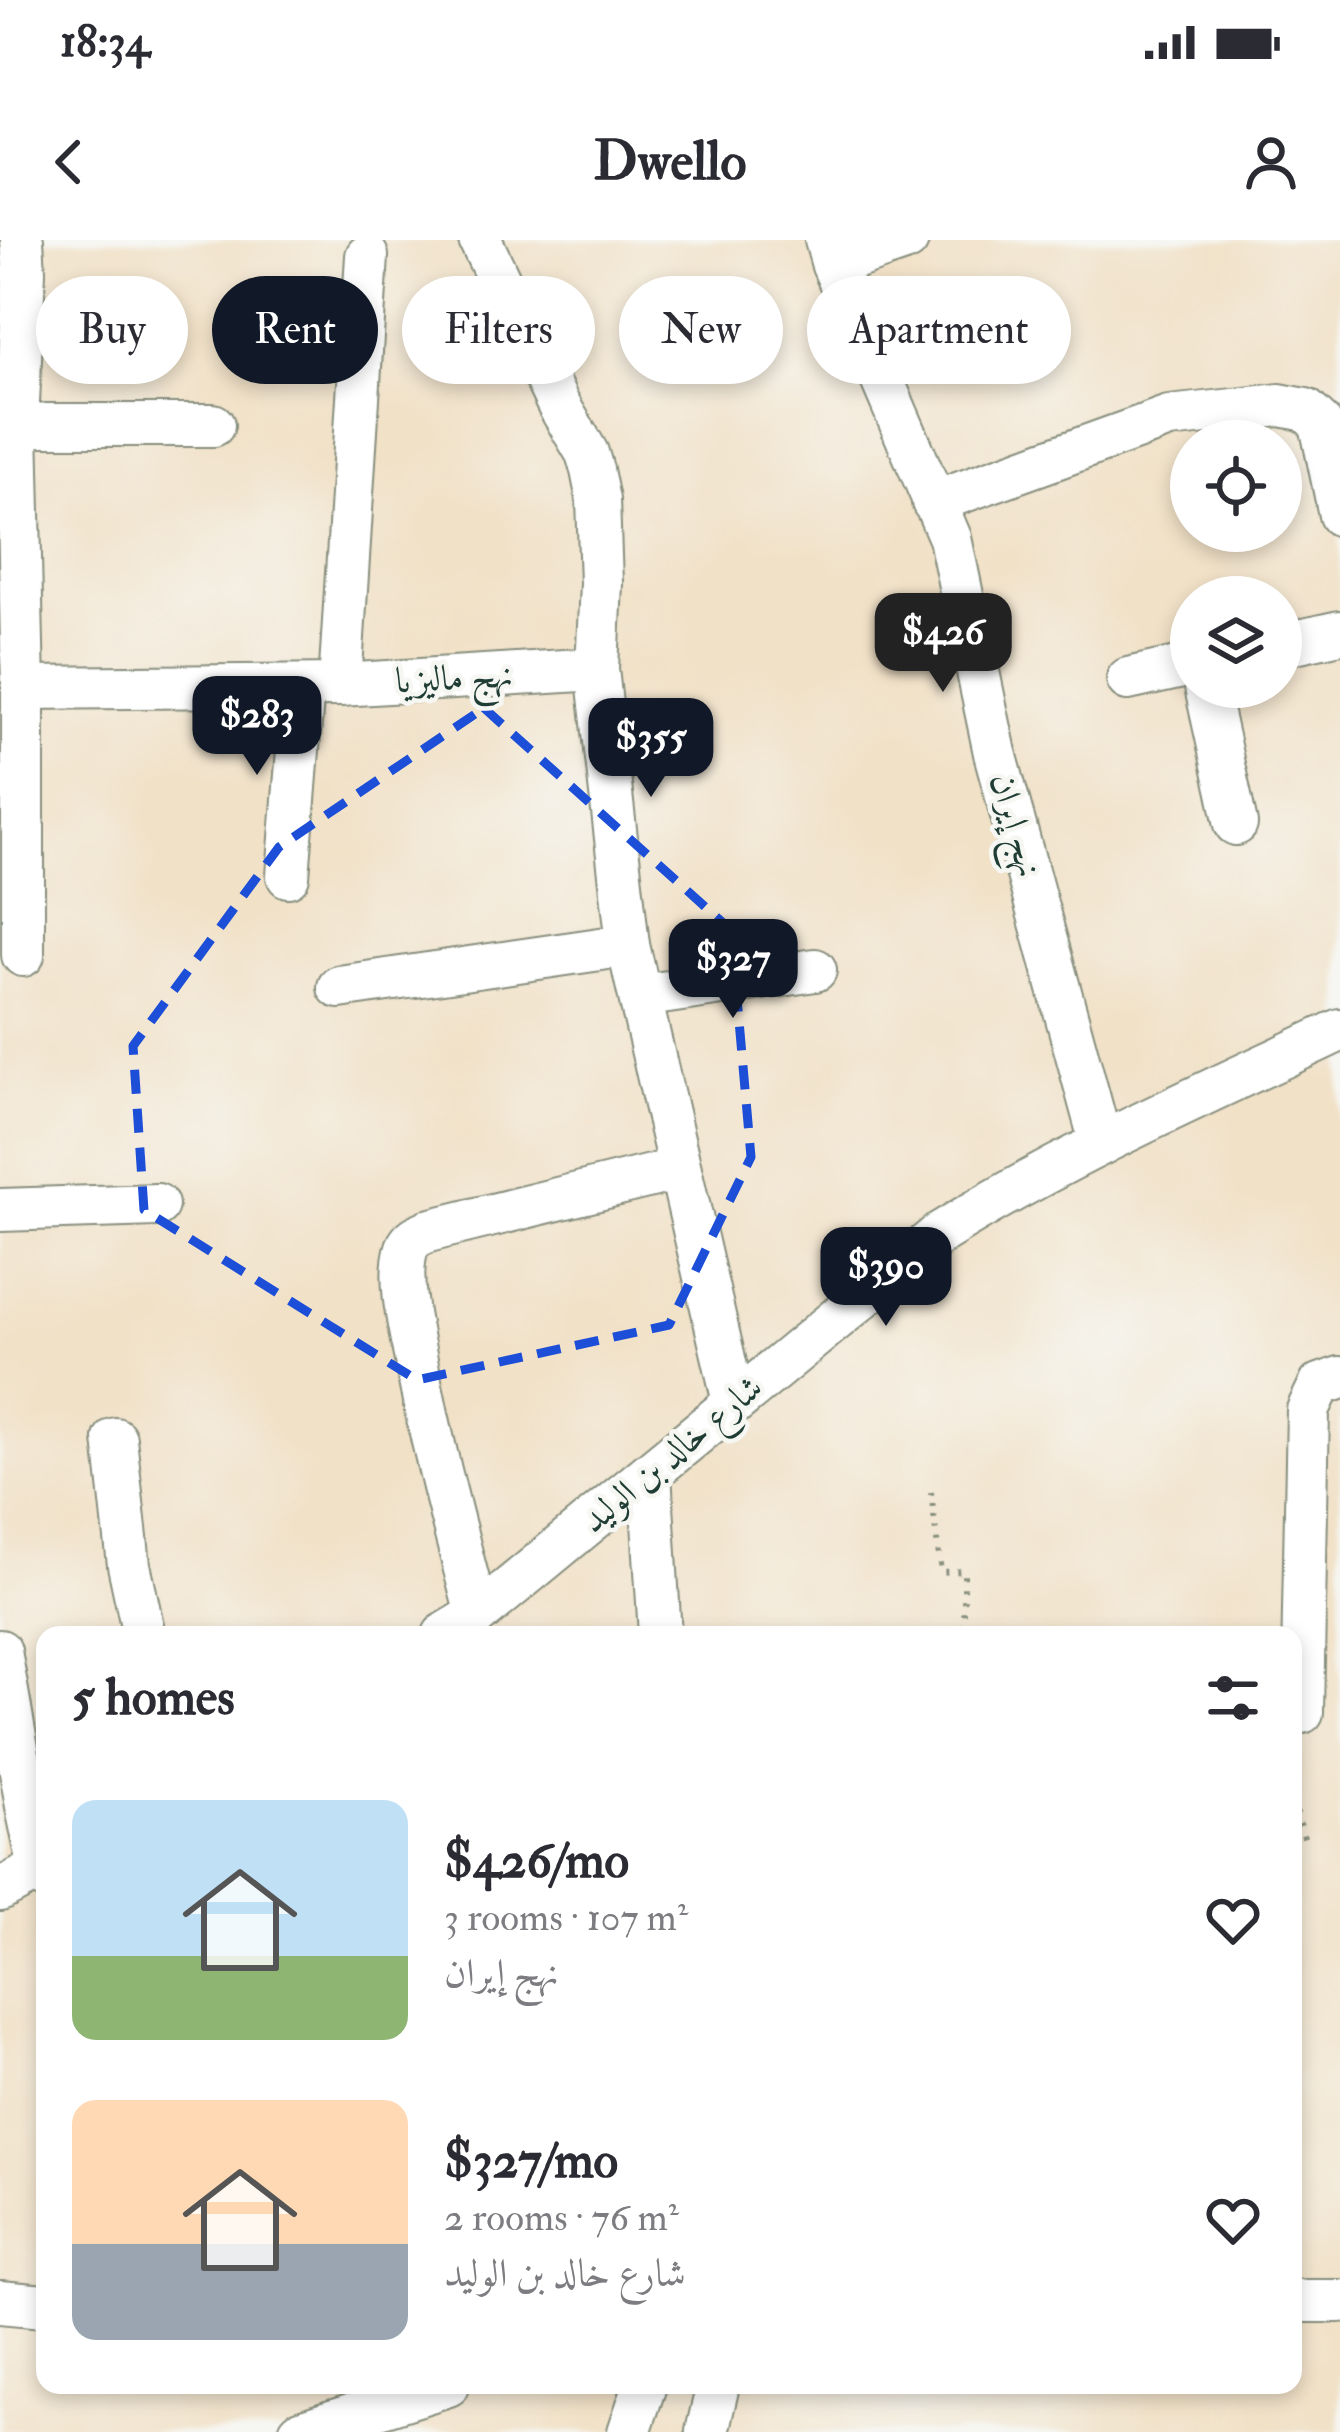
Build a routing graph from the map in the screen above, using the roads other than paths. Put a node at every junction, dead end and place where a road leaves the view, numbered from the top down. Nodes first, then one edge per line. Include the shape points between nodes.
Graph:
1 (22, 240) edge
2 (480, 240) edge
3 (907, 240) edge
4 (829, 253) edge
5 (367, 256) dead end
6 (17, 425) junction
7 (213, 425) dead end
8 (934, 502) junction
9 (1340, 514) edge
10 (1340, 632) edge
11 (1302, 640) edge
12 (597, 670) junction
13 (1170, 670) edge
14 (1128, 679) dead end
15 (322, 685) junction
16 (22, 688) junction
17 (1211, 708) edge
18 (1236, 824) dead end
19 (288, 876) dead end
20 (628, 945) junction
21 (23, 955) dead end
22 (814, 970) dead end
23 (339, 987) dead end
24 (640, 996) junction
25 (1340, 1030) edge
26 (1101, 1143) junction
27 (680, 1168) junction
28 (157, 1205) dead end
29 (0, 1210) edge
30 (1340, 1378) edge
31 (734, 1402) junction
32 (115, 1438) dead end
33 (650, 1472) junction
34 (460, 1625) edge
35 (142, 1626) edge
36 (659, 1626) edge
37 (0, 1651) edge
38 (1312, 1709) edge
39 (36, 1835) edge
40 (36, 1874) edge
41 (0, 1890) edge
42 (1302, 2301) edge
43 (1340, 2301) edge
44 (0, 2302) edge
45 (36, 2305) edge
46 (420, 2394) edge
47 (642, 2394) edge
48 (716, 2394) edge
49 (300, 2432) edge
50 (629, 2432) edge
51 (707, 2432) edge

1 - 6 street
2 - 12 street via 587,452 598,500
3 - 4 street
4 - 8 street, نهج إيران
5 - 15 street
6 - 7 street
6 - 16 street
8 - 9 street via 1168,417 1280,404 1322,424
8 - 26 street, نهج إيران via 950,538 995,753
10 - 11 street
12 - 15 street, نهج ماليزيا
12 - 20 street
13 - 14 street
15 - 16 street, نهج ماليزيا
15 - 19 street
16 - 21 street
17 - 18 street
20 - 23 street
20 - 24 street
22 - 24 street
24 - 27 street
25 - 26 street, شارع خالد بن الوليد
26 - 31 street, شارع خالد بن الوليد via 942,1232
27 - 31 street
27 - 34 street via 428,1231 407,1246 407,1317
28 - 29 street
30 - 38 street via 1320,1385 1308,1410
31 - 33 street, شارع خالد بن الوليد
32 - 35 street
33 - 34 street, شارع خالد بن الوليد
33 - 36 street
37 - 39 street
40 - 41 street
42 - 43 street
44 - 45 street
46 - 49 street
47 - 50 street
48 - 51 street

